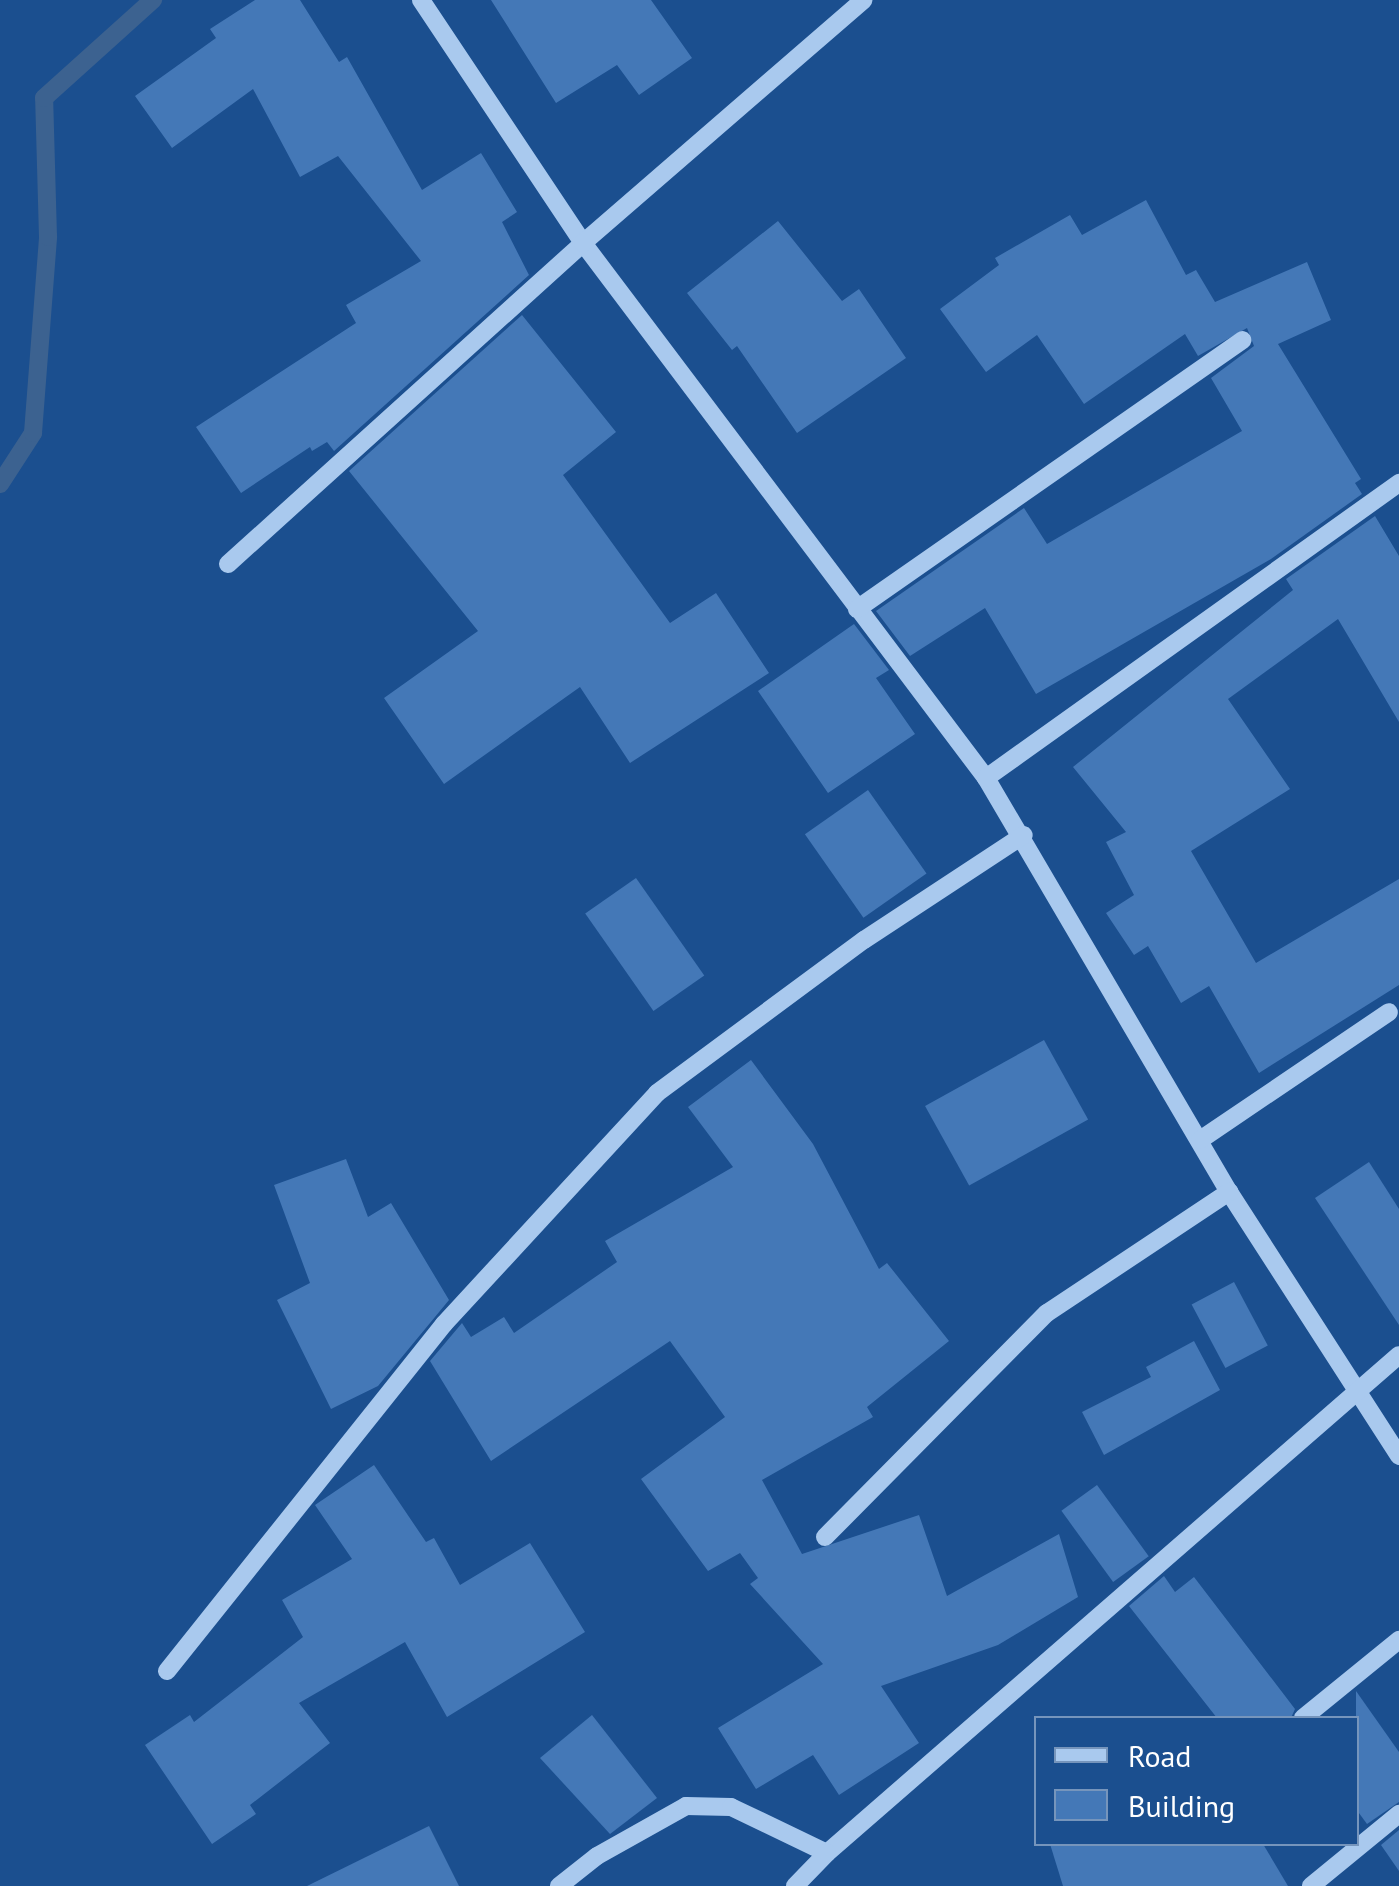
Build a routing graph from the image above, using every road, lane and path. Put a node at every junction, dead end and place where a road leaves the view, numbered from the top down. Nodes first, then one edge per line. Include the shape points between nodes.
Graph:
1 (421, 0) edge
2 (864, 0) edge
3 (583, 242) junction
4 (1243, 340) dead end
5 (1399, 484) edge
6 (228, 564) dead end
7 (858, 609) junction
8 (986, 778) junction
9 (1024, 835) junction
10 (1389, 1012) dead end
11 (1200, 1140) junction
12 (1229, 1192) junction
13 (1399, 1355) edge
14 (1356, 1389) junction
15 (1399, 1456) edge
16 (825, 1537) dead end
17 (1399, 1640) edge
18 (167, 1671) dead end
19 (1304, 1716) edge
20 (1399, 1814) edge
21 (827, 1853) junction
22 (559, 1886) edge
23 (796, 1886) edge
24 (1311, 1886) edge

1 - 3 street
2 - 3 street
3 - 6 street
3 - 7 street
4 - 7 street
5 - 8 street
7 - 8 street
8 - 9 street
9 - 11 street
9 - 18 street via 864,940 657,1093 444,1324
10 - 11 street
11 - 12 street
12 - 14 street
12 - 16 street via 1047,1313
13 - 14 street
14 - 15 street
14 - 21 street
17 - 19 street
20 - 24 street
21 - 22 street via 731,1807 686,1806 596,1856
21 - 23 street

